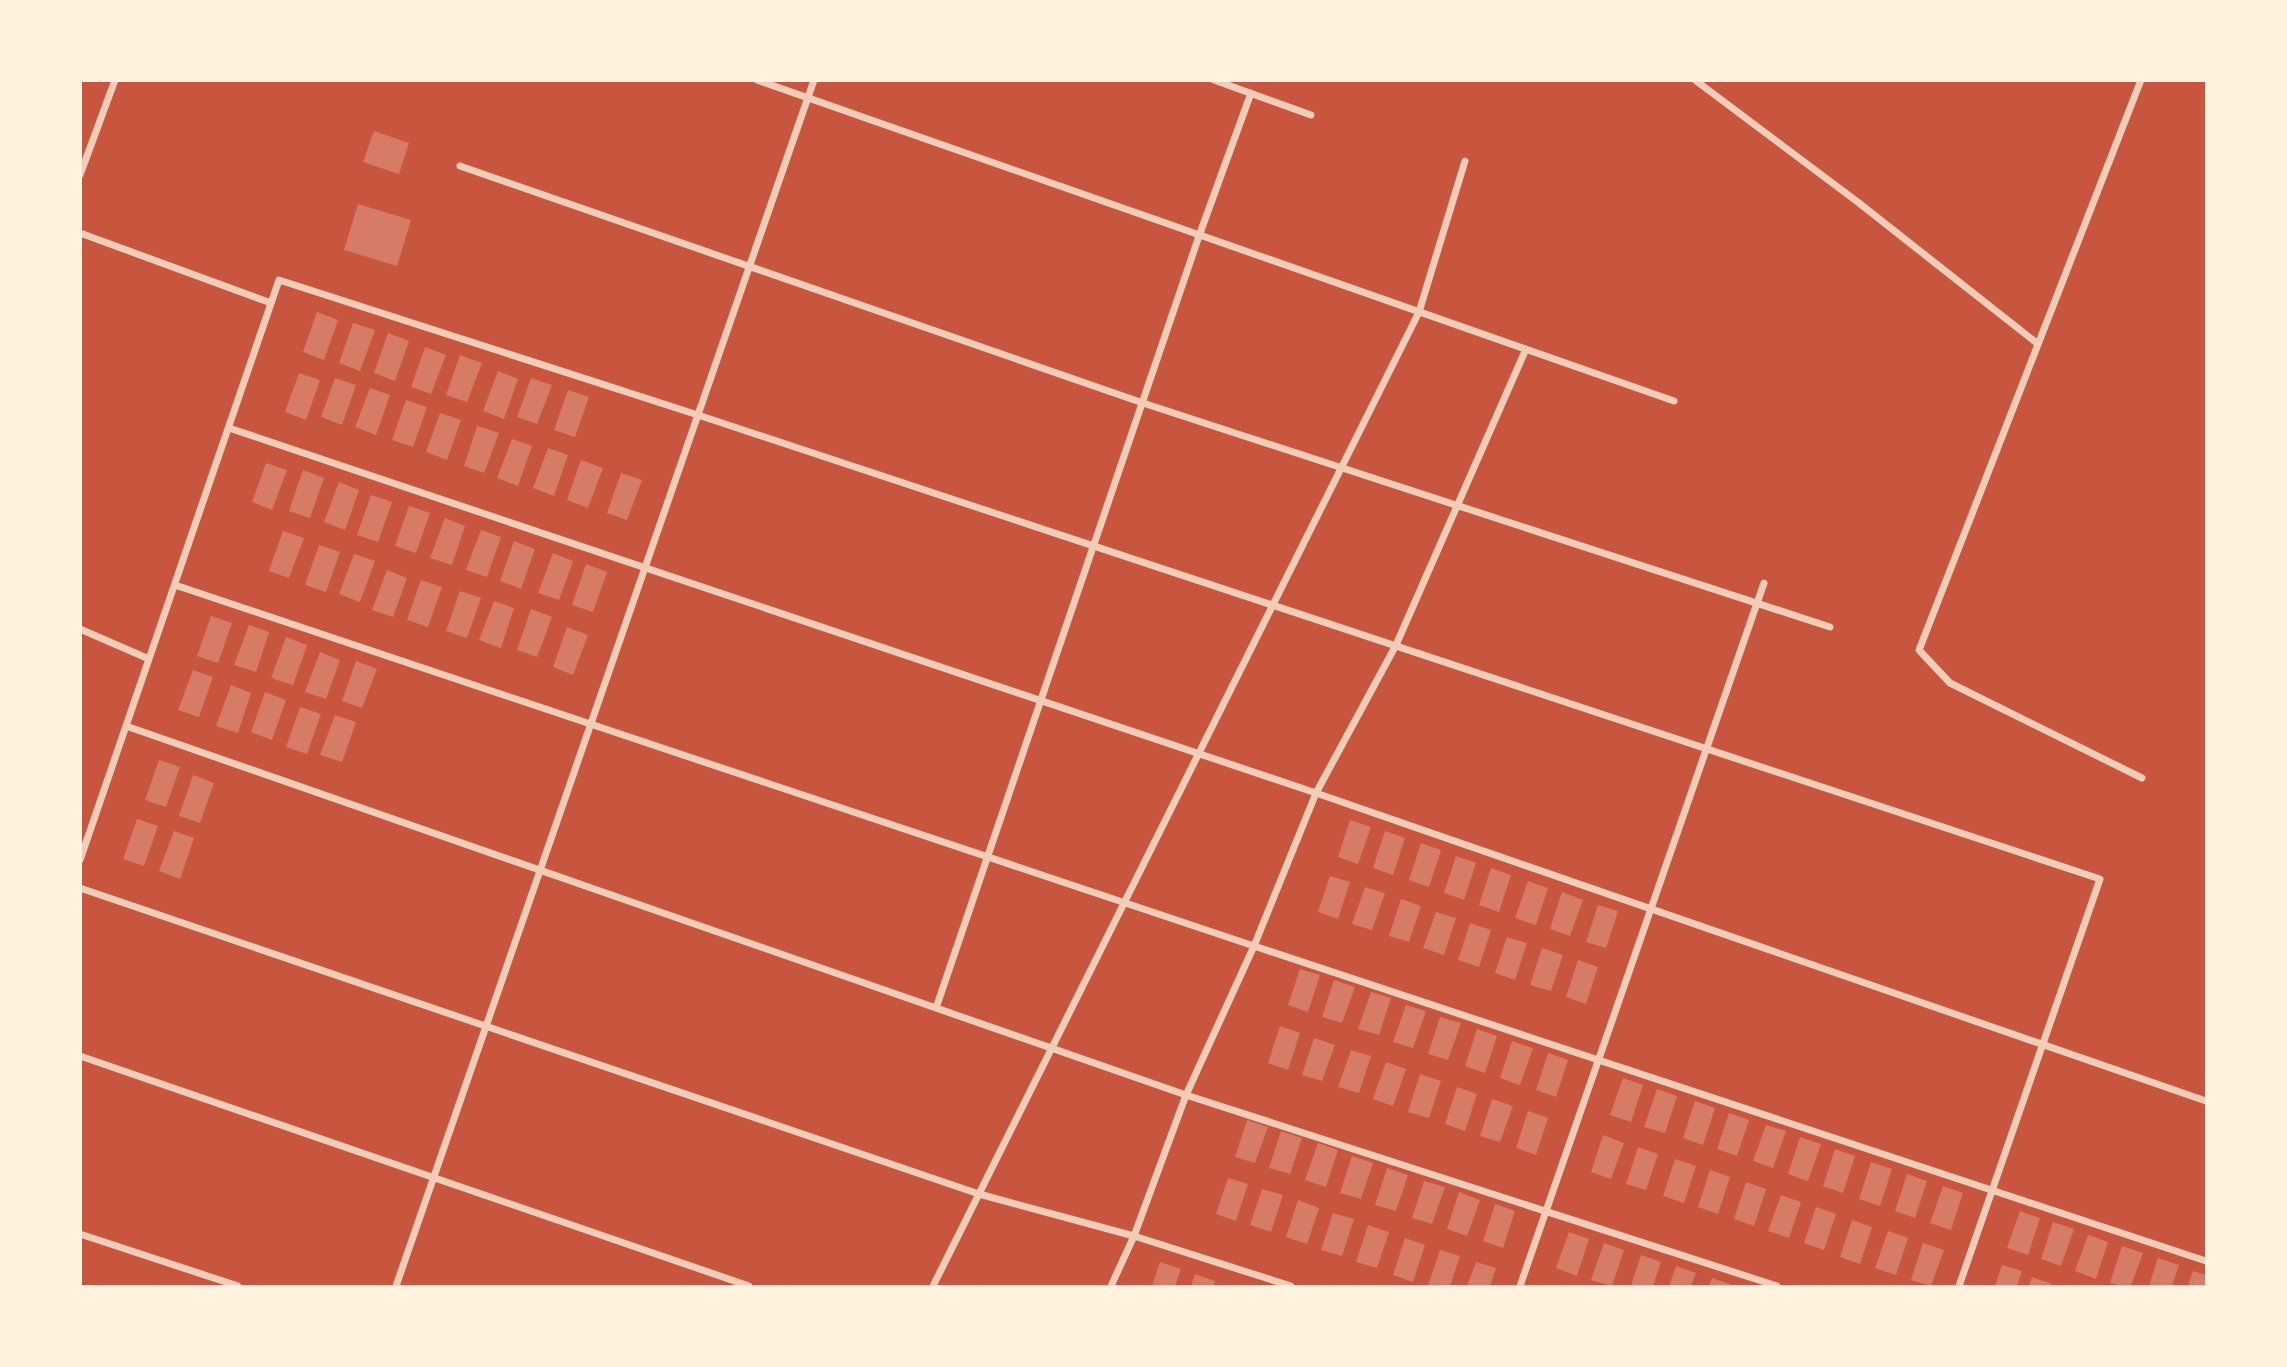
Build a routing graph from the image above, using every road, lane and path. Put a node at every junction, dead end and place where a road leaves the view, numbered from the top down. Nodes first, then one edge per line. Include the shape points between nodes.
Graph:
1 (115, 80) edge
2 (757, 80) edge
3 (814, 80) edge
4 (1214, 80) edge
5 (1695, 80) edge
6 (2141, 80) edge
7 (1251, 93) junction
8 (807, 100) junction
9 (1311, 115) dead end
10 (1465, 161) dead end
11 (460, 166) dead end
12 (80, 175) edge
13 (80, 233) edge
14 (1199, 236) junction
15 (749, 266) junction
16 (271, 303) junction
17 (1419, 312) junction
18 (2038, 344) junction
19 (1526, 349) junction
20 (1674, 401) dead end
21 (1143, 403) junction
22 (698, 415) junction
23 (229, 428) junction
24 (1341, 468) junction
25 (1457, 506) junction
26 (1094, 546) junction
27 (645, 568) junction
28 (1764, 583) dead end
29 (175, 585) junction
30 (1757, 603) junction
31 (1273, 604) junction
32 (1830, 627) dead end
33 (80, 629) edge
34 (1396, 645) junction
35 (149, 659) junction
36 (1041, 701) junction
37 (591, 724) junction
38 (126, 726) junction
39 (1707, 748) junction
40 (1199, 754) junction
41 (2142, 778) dead end
42 (1316, 793) junction
43 (988, 857) junction
44 (80, 860) edge
45 (540, 870) junction
46 (80, 888) edge
47 (1124, 903) junction
48 (1651, 909) junction
49 (1254, 946) junction
50 (936, 1008) junction
51 (487, 1026) junction
52 (2043, 1044) junction
53 (1052, 1048) junction
54 (80, 1056) edge
55 (1599, 1060) junction
56 (1186, 1095) junction
57 (2207, 1101) edge
58 (434, 1178) junction
59 (1992, 1189) junction
60 (979, 1194) junction
61 (1546, 1212) junction
62 (80, 1234) edge
63 (1134, 1236) junction
64 (2207, 1261) edge
65 (239, 1286) edge
66 (396, 1286) edge
67 (750, 1286) edge
68 (933, 1286) edge
69 (1111, 1286) edge
70 (1292, 1286) edge
71 (1520, 1286) edge
72 (1777, 1286) edge
73 (1959, 1286) edge

1 - 12 street
2 - 8 street
3 - 8 street
4 - 7 street
5 - 18 street
6 - 18 street
7 - 9 street
7 - 14 street
8 - 14 street
8 - 15 street
10 - 17 street
11 - 15 street
13 - 16 street
14 - 17 street
14 - 21 street
15 - 21 street
15 - 22 street
16 - 22 street via 279,280
16 - 23 street
17 - 19 street
17 - 24 street
18 - 41 street via 1919,650 1950,683
19 - 20 street
19 - 25 street
21 - 24 street
21 - 26 street
22 - 26 street
22 - 27 street
23 - 27 street
23 - 29 street
24 - 25 street
24 - 31 street
25 - 30 street
25 - 34 street
26 - 31 street
26 - 36 street
27 - 36 street
27 - 37 street
28 - 30 street
29 - 35 street
29 - 37 street
30 - 32 street
30 - 39 street
31 - 34 street
31 - 40 street
33 - 35 street
34 - 39 street
34 - 42 street
35 - 38 street
36 - 40 street
36 - 43 street
37 - 43 street
37 - 45 street
38 - 44 street
38 - 45 street
39 - 48 street
39 - 52 street via 2100,879
40 - 42 street
40 - 47 street
42 - 48 street
42 - 49 street
43 - 47 street
43 - 50 street
45 - 50 street
45 - 51 street
46 - 51 street
47 - 49 street
47 - 53 street
48 - 52 street
48 - 55 street
49 - 55 street
49 - 56 street
50 - 53 street
51 - 58 street
51 - 60 street
52 - 57 street
52 - 59 street
53 - 56 street
53 - 60 street
54 - 58 street
55 - 59 street
55 - 61 street
56 - 61 street
56 - 63 street
58 - 66 street
58 - 67 street
59 - 64 street
59 - 73 street
60 - 63 street
60 - 68 street
61 - 71 street
61 - 72 street
62 - 65 street
63 - 69 street
63 - 70 street

